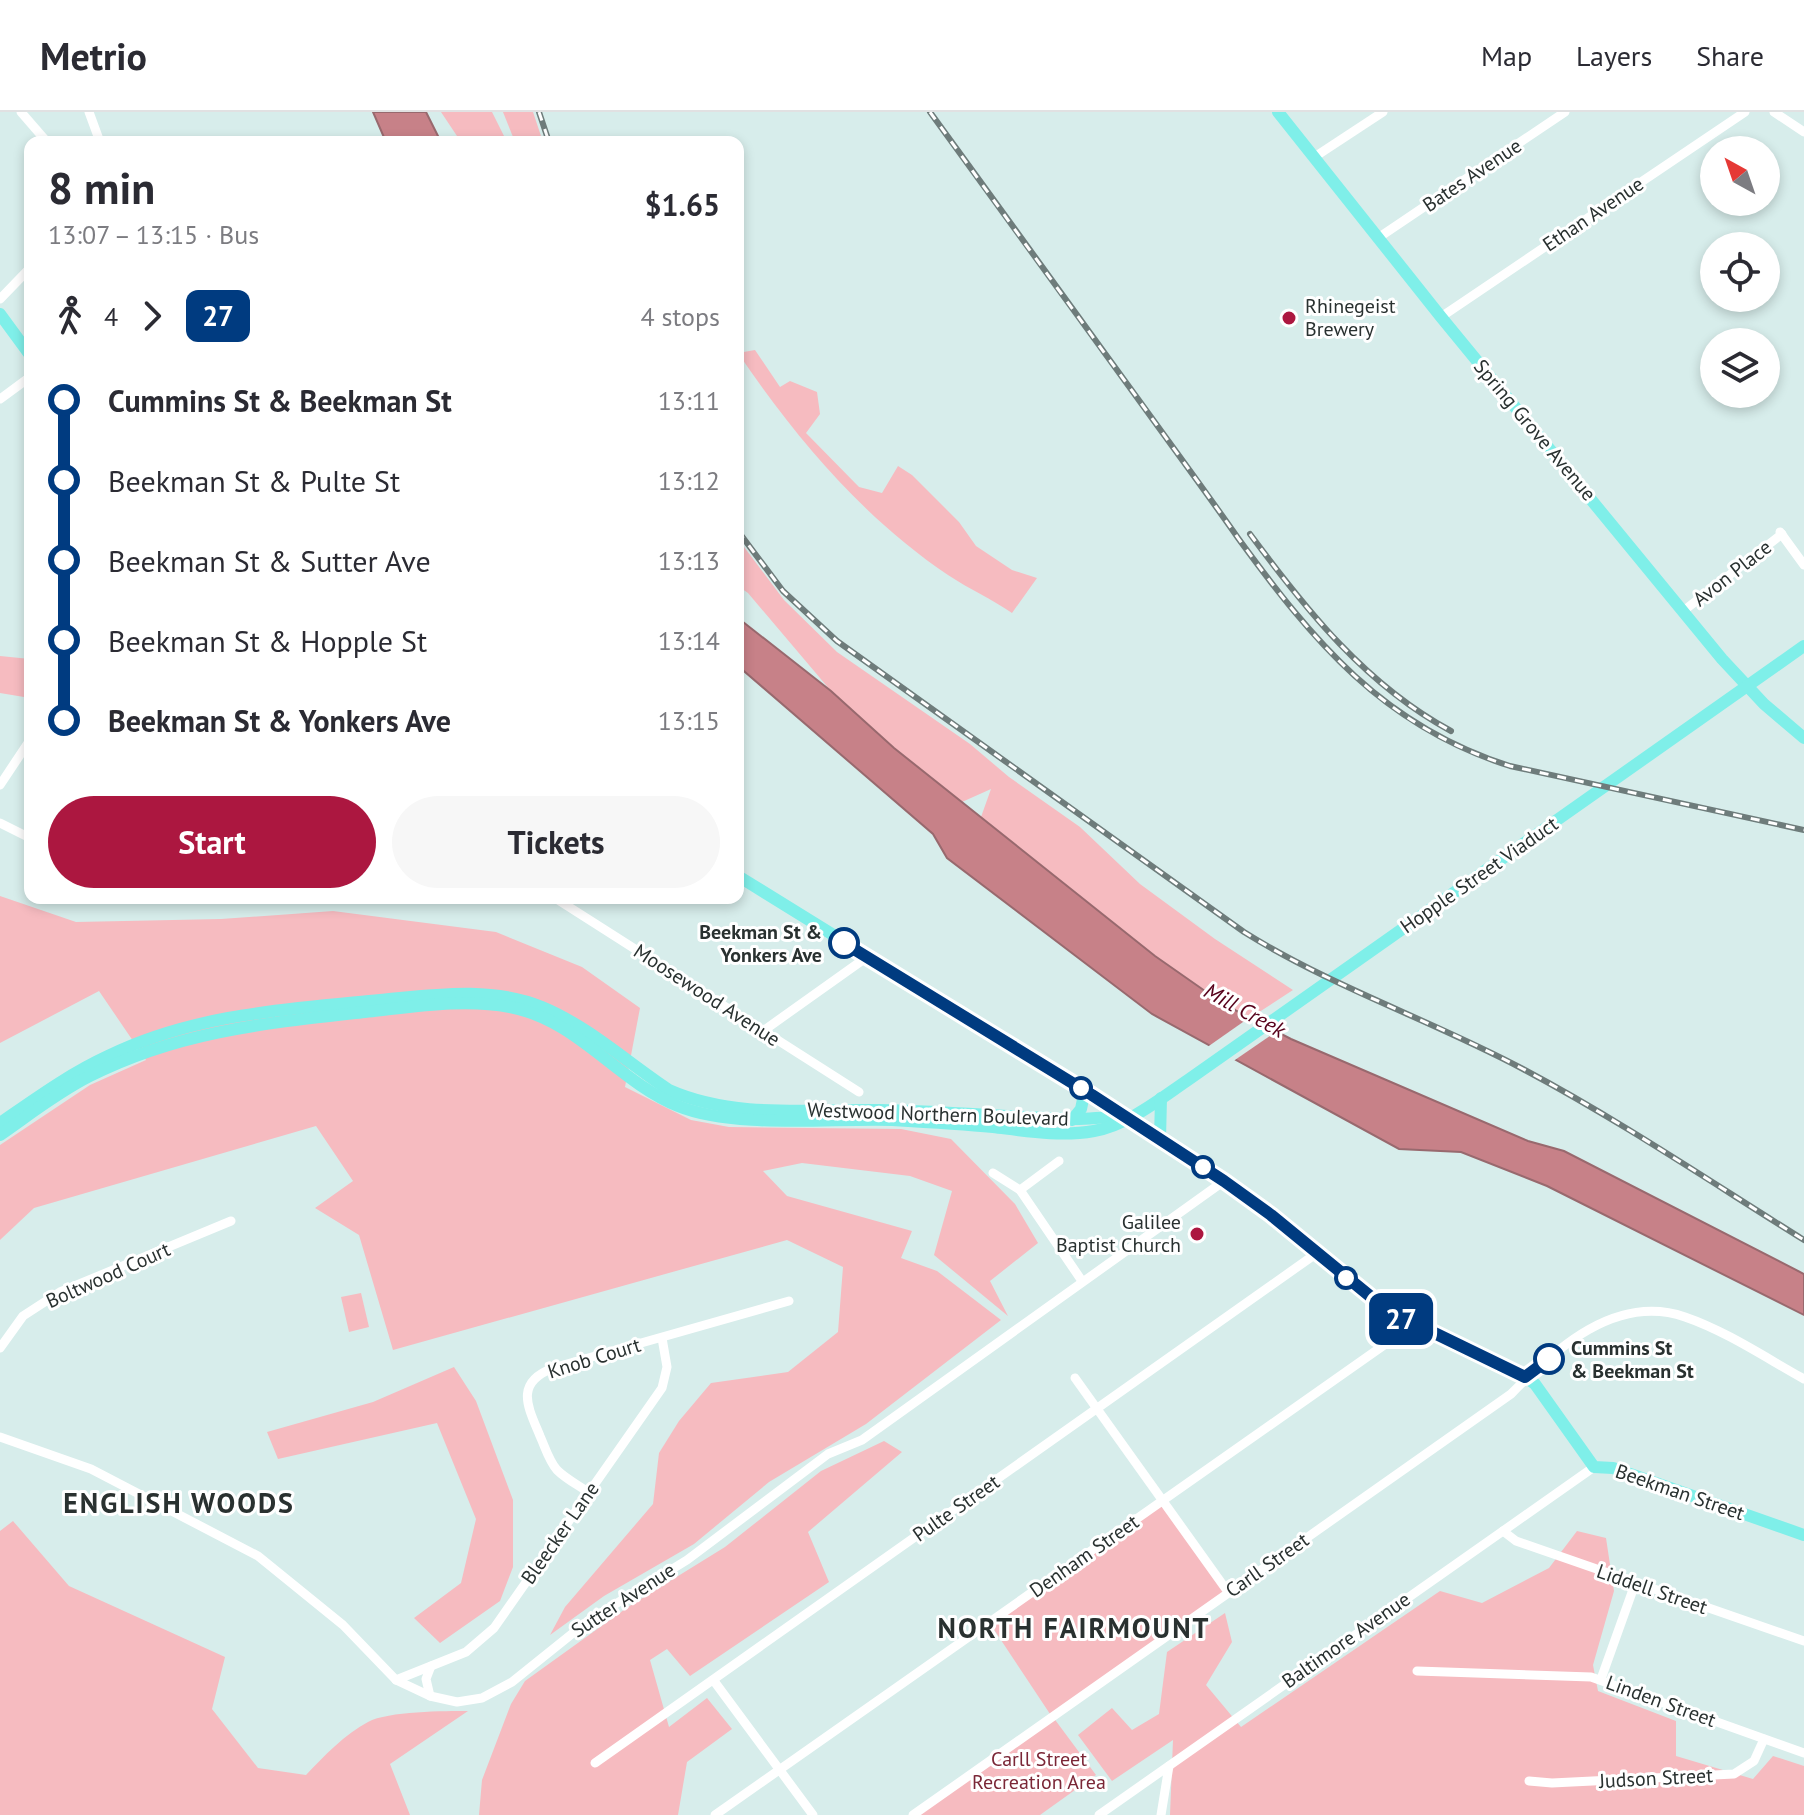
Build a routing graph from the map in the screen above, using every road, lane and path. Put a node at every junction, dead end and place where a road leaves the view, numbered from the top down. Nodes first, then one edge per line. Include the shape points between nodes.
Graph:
1 (21, 112) edge
2 (89, 112) edge
3 (1278, 112) edge
4 (1383, 112) edge
5 (1565, 112) edge
6 (1745, 112) edge
7 (1774, 112) edge
8 (1804, 132) edge
9 (42, 136) edge
10 (98, 136) edge
11 (1313, 158) junction
12 (1378, 238) junction
13 (24, 274) edge
14 (0, 299) edge
15 (0, 314) edge
16 (1441, 317) junction
17 (24, 347) edge
18 (24, 381) edge
19 (0, 399) edge
20 (1804, 565) edge
21 (1682, 612) junction
22 (1804, 646) edge
23 (1804, 738) edge
24 (24, 749) edge
25 (0, 785) edge
26 (0, 823) edge
27 (24, 835) edge
28 (744, 880) edge
29 (564, 904) edge
30 (867, 957) junction
31 (763, 1031) junction
32 (1085, 1090) junction
33 (859, 1092) dead end
34 (1158, 1103) junction
35 (1127, 1117) junction
36 (1072, 1120) junction
37 (0, 1123) edge
38 (0, 1135) edge
39 (1160, 1139) junction
40 (1059, 1161) dead end
41 (993, 1173) dead end
42 (1224, 1181) junction
43 (1020, 1190) junction
44 (231, 1221) dead end
45 (1317, 1253) junction
46 (1082, 1281) junction
47 (789, 1301) dead end
48 (1414, 1324) junction
49 (662, 1338) junction
50 (0, 1348) edge
51 (1525, 1377) junction
52 (1075, 1378) dead end
53 (1804, 1379) edge
54 (1097, 1409) junction
55 (0, 1437) edge
56 (1594, 1467) junction
57 (588, 1492) junction
58 (1163, 1501) junction
59 (1503, 1531) junction
60 (1804, 1535) edge
61 (1635, 1584) junction
62 (1228, 1592) junction
63 (1804, 1641) edge
64 (431, 1666) junction
65 (1417, 1671) dead end
66 (1601, 1679) junction
67 (396, 1680) junction
68 (714, 1681) junction
69 (430, 1696) junction
70 (1764, 1739) junction
71 (1804, 1753) edge
72 (595, 1763) dead end
73 (1169, 1766) junction
74 (780, 1771) junction
75 (1529, 1781) dead end
76 (715, 1815) edge
77 (813, 1815) edge
78 (913, 1815) edge
79 (1099, 1815) edge
80 (1161, 1815) edge

1 - 9 street
2 - 10 street
3 - 11 main road, Spring Grove Avenue
4 - 11 street
5 - 12 street, Bates Avenue
6 - 16 street, Ethan Avenue
7 - 8 street
11 - 12 main road, Spring Grove Avenue
12 - 16 main road, Spring Grove Avenue
13 - 14 street
15 - 17 main road
16 - 21 main road, Spring Grove Avenue
18 - 19 street
20 - 21 street, Avon Place via 1780,533
21 - 23 main road, Spring Grove Avenue via 1764,704
22 - 34 main road, Hopple Street Viaduct
24 - 25 street
26 - 27 street
28 - 30 main road, Beekman Street
29 - 31 street, Moosewood Avenue
30 - 31 street
30 - 32 main road, Beekman Street
31 - 33 street, Moosewood Avenue
32 - 35 main road, Beekman Street
32 - 36 main road
34 - 35 main road, Hopple Street Viaduct
34 - 39 main road
35 - 36 main road, Westwood Northern Boulevard
35 - 38 main road, Westwood Northern Boulevard via 1094,1131 1042,1132 699,1113 662,1098 575,1034 535,1014 488,1003 450,1003 253,1024 185,1038 87,1077
35 - 39 main road, Beekman Street
36 - 37 main road, Westwood Northern Boulevard via 708,1104 669,1090 542,1007 508,997 459,994 249,1013 191,1026 81,1069
39 - 42 main road, Beekman Street
40 - 43 street
41 - 43 street
42 - 45 main road, Beekman Street
42 - 46 street, Sutter Avenue
43 - 46 street
44 - 50 street, Boltwood Court via 60,1292 23,1316
45 - 48 main road, Beekman Street via 1375,1302
45 - 54 street, Pulte Street
46 - 69 street, Sutter Avenue via 862,1440 828,1454 697,1552 588,1621 505,1687 469,1701
47 - 49 street, Knob Court
48 - 51 main road, Beekman Street
48 - 58 street, Denham Street
49 - 57 street, Bleecker Lane via 667,1367 662,1388
49 - 57 street, Knob Court via 553,1368 537,1376 528,1389 527,1403 554,1466
51 - 53 street, Carll Street via 1591,1328 1621,1315 1653,1311 1685,1317
51 - 56 main road, Beekman Street
51 - 62 street, Carll Street via 1511,1394
52 - 54 street
54 - 58 street
54 - 68 street, Pulte Street
55 - 67 street, Sutter Avenue via 91,1469 258,1556 343,1625
56 - 59 street, Baltimore Avenue
56 - 60 main road, Beekman Street via 1613,1468
57 - 64 street, Bleecker Lane via 494,1628 466,1652
58 - 62 street
58 - 74 street, Denham Street
59 - 61 street, Liddell Street via 1516,1541
59 - 73 street, Baltimore Avenue
61 - 63 street, Liddell Street
61 - 66 street
62 - 78 street, Carll Street
64 - 67 street, Bleecker Lane
64 - 69 street via 426,1679
65 - 66 street, Linden Street
66 - 70 street, Linden Street
67 - 69 street, Sutter Avenue
68 - 72 street, Pulte Street
68 - 74 street
70 - 71 street, Linden Street
70 - 75 street, Judson Street via 1754,1761 1734,1774
73 - 79 street, Baltimore Avenue
73 - 80 street
74 - 76 street, Denham Street
74 - 77 street

